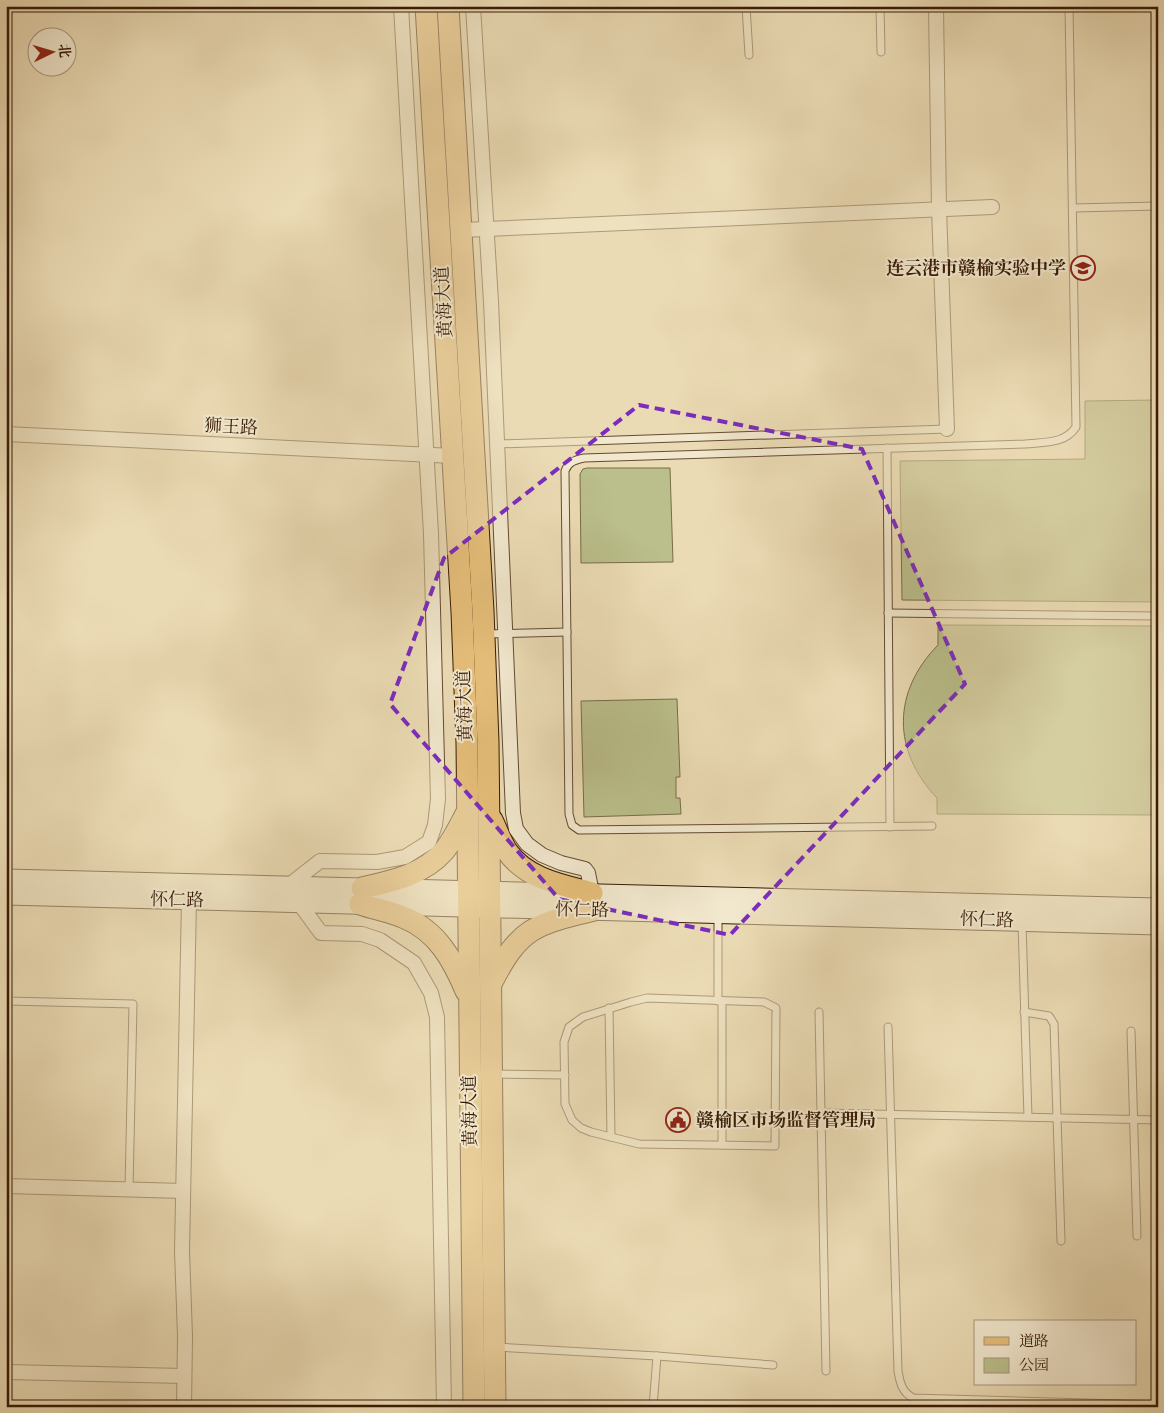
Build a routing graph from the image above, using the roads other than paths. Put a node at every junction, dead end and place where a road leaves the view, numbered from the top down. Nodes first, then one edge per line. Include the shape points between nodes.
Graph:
1 (401, 6) edge
2 (426, 6) edge
3 (448, 6) edge
4 (473, 6) edge
5 (746, 6) edge
6 (880, 6) edge
7 (936, 6) edge
8 (1069, 6) edge
9 (881, 52) dead end
10 (748, 55) dead end
11 (1158, 206) edge
12 (992, 207) dead end
13 (1073, 208) junction
14 (939, 209) junction
15 (487, 229) junction
16 (462, 230) junction
17 (947, 429) joint
18 (6, 434) edge
19 (497, 444) junction
20 (887, 448) junction
21 (427, 455) junction
22 (453, 456) junction
23 (888, 613) junction
24 (1158, 616) edge
25 (567, 632) junction
26 (484, 634) junction
27 (505, 634) junction
28 (467, 812) junction
29 (489, 813) junction
30 (890, 826) junction
31 (932, 826) dead end
32 (6, 879) edge
33 (288, 886) junction
34 (6, 895) edge
35 (361, 896) junction
36 (468, 899) junction
37 (490, 899) junction
38 (189, 900) junction
39 (300, 902) junction
40 (593, 902) junction
41 (1158, 908) edge
42 (718, 913) junction
43 (1022, 921) junction
44 (1158, 925) edge
45 (490, 985) junction
46 (469, 997) junction
47 (6, 1001) edge
48 (720, 1001) junction
49 (609, 1008) junction
50 (819, 1012) dead end
51 (1024, 1012) junction
52 (888, 1027) dead end
53 (1131, 1031) dead end
54 (491, 1074) junction
55 (565, 1075) junction
56 (821, 1113) junction
57 (890, 1114) junction
58 (1028, 1118) junction
59 (1057, 1118) junction
60 (1134, 1120) junction
61 (1158, 1120) edge
62 (611, 1138) junction
63 (722, 1145) junction
64 (6, 1186) edge
65 (129, 1189) junction
66 (183, 1191) junction
67 (1137, 1236) dead end
68 (1061, 1241) dead end
69 (494, 1346) junction
70 (657, 1356) junction
71 (773, 1365) dead end
72 (826, 1371) dead end
73 (6, 1372) edge
74 (184, 1376) junction
75 (1158, 1405) edge
76 (184, 1407) edge
77 (444, 1407) edge
78 (474, 1407) edge
79 (495, 1407) edge
80 (653, 1407) edge

1 - 21 street
2 - 22 main road, 黄海大道
3 - 16 main road, 黄海大道
4 - 15 street
5 - 10 lane
6 - 9 lane
7 - 14 street
8 - 13 lane
11 - 13 lane
12 - 14 street
13 - 20 lane via 1076,427 1071,435 1059,441 1025,444
14 - 15 street
14 - 17 street
15 - 16 street
15 - 19 street
16 - 26 main road, 黄海大道
17 - 19 lane
18 - 21 street, 狮王路
19 - 27 street
20 - 23 lane
20 - 25 lane via 574,460 565,471
21 - 22 street, 狮王路
21 - 33 street via 438,799 436,825 428,842 406,857 377,862 320,861
22 - 28 main road, 黄海大道 via 462,612
23 - 24 lane
23 - 30 lane
25 - 27 lane
25 - 30 lane via 570,814 572,825 579,830
26 - 27 lane
26 - 29 main road, 黄海大道
27 - 40 street via 516,829 527,844 542,855 585,869
28 - 35 main road via 451,841 430,864
28 - 36 main road, 黄海大道
29 - 37 main road, 黄海大道
29 - 40 main road via 507,850 518,863
30 - 31 lane
32 - 33 main road, 怀仁路
33 - 35 main road, 怀仁路
34 - 38 main road, 怀仁路
35 - 36 main road, 怀仁路
35 - 39 main road, 怀仁路
35 - 46 main road via 425,929 439,942
36 - 37 main road, 怀仁路
36 - 46 main road, 黄海大道
37 - 40 main road, 怀仁路
37 - 45 main road, 黄海大道
38 - 39 main road, 怀仁路
38 - 66 street
39 - 77 street via 321,933 362,934 380,940 399,953 414,964 432,993 437,1017
40 - 41 main road, 怀仁路
40 - 42 main road, 怀仁路
40 - 45 main road via 527,933 512,947
42 - 43 main road, 怀仁路
42 - 48 lane
43 - 44 main road, 怀仁路
43 - 51 lane
45 - 54 main road, 黄海大道
46 - 78 main road, 黄海大道
47 - 65 lane via 133,1004
48 - 49 lane via 647,998
48 - 63 lane
48 - 63 lane via 764,1002 776,1008 776,1146
49 - 55 lane via 583,1017 570,1027 564,1042
49 - 62 lane
50 - 56 lane
51 - 58 lane
51 - 59 lane via 1049,1016 1054,1024
52 - 57 lane
53 - 60 lane
54 - 55 lane
54 - 69 main road, 黄海大道
55 - 62 lane via 565,1104 572,1120 581,1128
56 - 57 lane
56 - 72 lane
57 - 58 lane
57 - 75 lane via 898,1371 900,1386 906,1395 913,1398
58 - 59 lane
59 - 60 lane
59 - 68 lane
60 - 61 lane
60 - 67 lane
62 - 63 lane via 639,1144
64 - 65 street
65 - 66 street
66 - 74 street
69 - 70 lane
69 - 79 main road, 黄海大道
70 - 71 lane
70 - 80 lane
73 - 74 street
74 - 76 street

